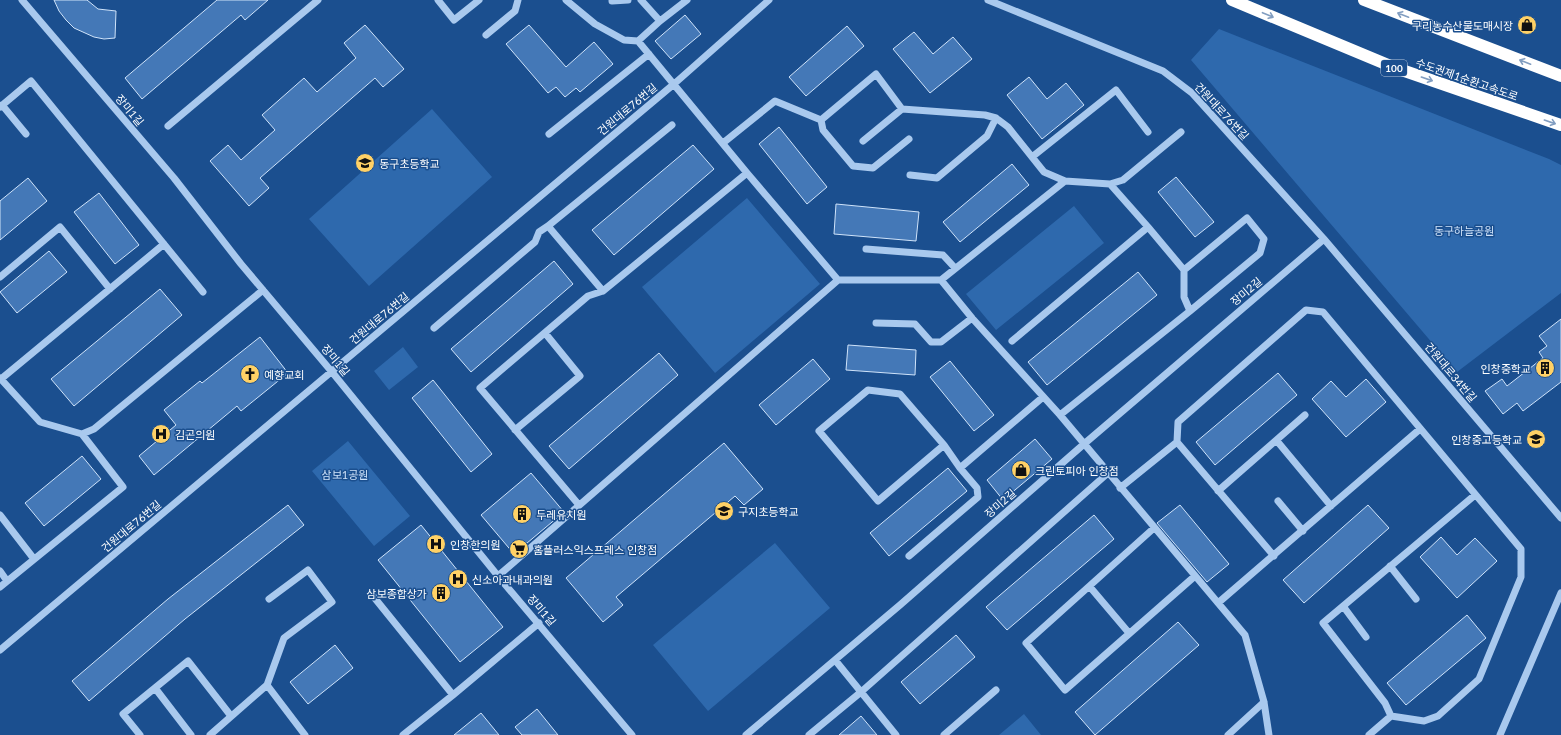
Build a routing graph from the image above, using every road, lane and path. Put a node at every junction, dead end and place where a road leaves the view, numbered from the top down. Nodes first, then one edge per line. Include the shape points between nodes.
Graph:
1 (22, 0) edge
2 (318, 0) edge
3 (438, 0) edge
4 (479, 0) edge
5 (518, 0) edge
6 (566, 0) edge
7 (628, 0) edge
8 (641, 0) edge
9 (687, 0) edge
10 (769, 0) edge
11 (988, 0) edge
12 (1232, 0) edge
13 (1364, 0) edge
14 (612, 1) dead end
15 (660, 21) junction
16 (486, 35) dead end
17 (638, 41) junction
18 (649, 54) junction
19 (1561, 76) edge
20 (674, 84) junction
21 (1, 106) edge
22 (902, 109) junction
23 (996, 118) junction
24 (821, 120) junction
25 (672, 125) dead end
26 (1561, 125) edge
27 (168, 126) dead end
28 (1148, 132) dead end
29 (1181, 132) dead end
30 (26, 134) dead end
31 (549, 134) dead end
32 (908, 140) dead end
33 (863, 141) dead end
34 (723, 143) junction
35 (1032, 157) junction
36 (747, 173) junction
37 (910, 175) dead end
38 (1064, 181) junction
39 (1110, 184) junction
40 (548, 226) junction
41 (1148, 227) junction
42 (1324, 239) junction
43 (164, 244) junction
44 (866, 249) dead end
45 (955, 268) junction
46 (1184, 270) junction
47 (0, 277) edge
48 (838, 280) junction
49 (942, 280) junction
50 (110, 289) junction
51 (263, 290) junction
52 (603, 291) junction
53 (202, 292) dead end
54 (1190, 311) junction
55 (972, 318) junction
56 (876, 323) dead end
57 (434, 328) dead end
58 (545, 333) junction
59 (1012, 341) dead end
60 (332, 372) junction
61 (1, 379) edge
62 (1042, 397) junction
63 (1060, 415) junction
64 (1306, 415) dead end
65 (1420, 429) junction
66 (514, 430) junction
67 (82, 434) junction
68 (1277, 441) junction
69 (1177, 442) junction
70 (1084, 444) junction
71 (944, 445) junction
72 (960, 468) junction
73 (1108, 473) junction
74 (1120, 488) junction
75 (1218, 491) junction
76 (1475, 495) junction
77 (1278, 501) dead end
78 (579, 505) junction
79 (1331, 506) junction
80 (0, 515) edge
81 (1561, 518) edge
82 (1154, 528) junction
83 (1303, 531) junction
84 (909, 556) dead end
85 (1274, 556) junction
86 (34, 559) junction
87 (1390, 566) junction
88 (0, 571) edge
89 (498, 576) junction
90 (1195, 576) junction
91 (7, 581) junction
92 (0, 587) edge
93 (1090, 587) junction
94 (1561, 593) edge
95 (373, 596) dead end
96 (269, 599) dead end
97 (1416, 599) dead end
98 (1218, 603) junction
99 (1343, 606) junction
100 (1561, 607) edge
101 (1554, 610) junction
102 (539, 623) junction
103 (1130, 633) junction
104 (1366, 637) dead end
105 (0, 650) edge
106 (835, 660) junction
107 (267, 685) junction
108 (155, 688) junction
109 (996, 690) dead end
110 (861, 692) junction
111 (453, 695) junction
112 (1264, 702) junction
113 (231, 716) junction
114 (1391, 716) junction
115 (140, 735) edge
116 (192, 735) edge
117 (210, 735) edge
118 (305, 735) edge
119 (403, 735) edge
120 (632, 735) edge
121 (746, 735) edge
122 (809, 735) edge
123 (896, 735) edge
124 (944, 735) edge
125 (1228, 735) edge
126 (1269, 735) edge
127 (1369, 735) edge
128 (1500, 735) edge

1 - 51 street, 장미1길 via 174,178
2 - 27 street
3 - 4 street via 454,20
5 - 16 street via 515,12
6 - 17 street via 595,24 624,40
7 - 14 street
8 - 15 street
9 - 15 street
10 - 20 street, 건원대로76번길
11 - 42 street, 건원대로76번길 via 1163,71 1192,93
12 -> 26 highway, 수도권제1순환고속도로 / 100 via 1393,67
19 -> 13 highway
15 - 17 street
17 - 18 street
18 - 20 street
18 - 31 street
20 - 34 street
20 - 60 street, 건원대로76번길
21 - 30 street
21 - 43 street via 31,81
22 - 23 street
22 - 24 street via 876,74
22 - 33 street
23 - 35 street via 1008,127
23 - 37 street via 987,136 937,178
24 - 32 street via 823,130 853,166 873,168
24 - 34 street via 775,101
25 - 40 street
28 - 35 street via 1116,90
29 - 39 street via 1123,180
34 - 36 street
35 - 38 street via 1044,172
36 - 48 street
36 - 52 street
38 - 39 street
38 - 45 street
39 - 41 street
40 - 52 street
40 - 57 street via 539,232 535,242
41 - 46 street
41 - 59 street
42 - 70 street, 장미2길
42 - 81 street, 건원대로34번길
43 - 50 street
43 - 53 street
44 - 45 street via 943,255
45 - 49 street
46 - 54 street via 1184,296
46 - 54 street via 1247,218 1264,238 1260,253
47 - 50 street via 60,227
48 - 49 street
48 - 78 street
49 - 55 street
50 - 61 street
51 - 60 street, 장미1길
51 - 67 street via 94,429
52 - 58 street via 588,296
54 - 63 street
55 - 56 street via 941,342 931,342 916,324
55 - 62 street
58 - 66 street via 480,388
58 - 66 street via 580,376
60 - 89 street, 장미1길
60 - 105 street, 건원대로76번길
61 - 67 street via 40,422
62 - 63 street
62 - 72 street
63 - 70 street
64 - 68 street
65 - 69 street via 1323,312 1306,310 1178,422
65 - 76 street
65 - 79 street
66 - 78 street
67 - 86 street via 123,488
68 - 75 street
68 - 79 street
69 - 74 street
69 - 75 street
70 - 73 street
70 - 106 street, 장미2길
71 - 71 street via 900,394 868,390 818,431 878,501
71 - 72 street
72 - 84 street via 977,488 978,497
73 - 74 street
73 - 110 street
74 - 82 street
75 - 85 street
76 - 87 street
76 - 114 street via 1521,549 1521,576 1479,679 1438,716 1424,721
77 - 83 street
78 - 89 street
79 - 83 street
80 - 86 street
82 - 90 street
82 - 93 street
83 - 85 street
85 - 98 street
86 - 91 street
87 - 97 street
87 - 99 street
88 - 91 street
89 - 102 street, 장미1길
90 - 98 street
90 - 103 street
91 - 92 street
93 - 103 street
93 - 103 street via 1026,643 1065,690
94 - 101 street
95 - 111 street
96 - 107 street via 308,570 332,602 284,638
98 - 112 street via 1245,635
99 - 104 street
99 - 114 street via 1322,623 1385,703
100 - 101 street
101 - 128 street
102 - 111 street
102 - 120 street, 장미1길
106 - 110 street
106 - 121 street, 장미2길
107 - 113 street
107 - 118 street
108 - 113 street via 188,661
108 - 115 street via 123,714
108 - 116 street
109 - 124 street
110 - 122 street
110 - 123 street
111 - 119 street
112 - 125 street
112 - 126 street
113 - 117 street
114 - 127 street

